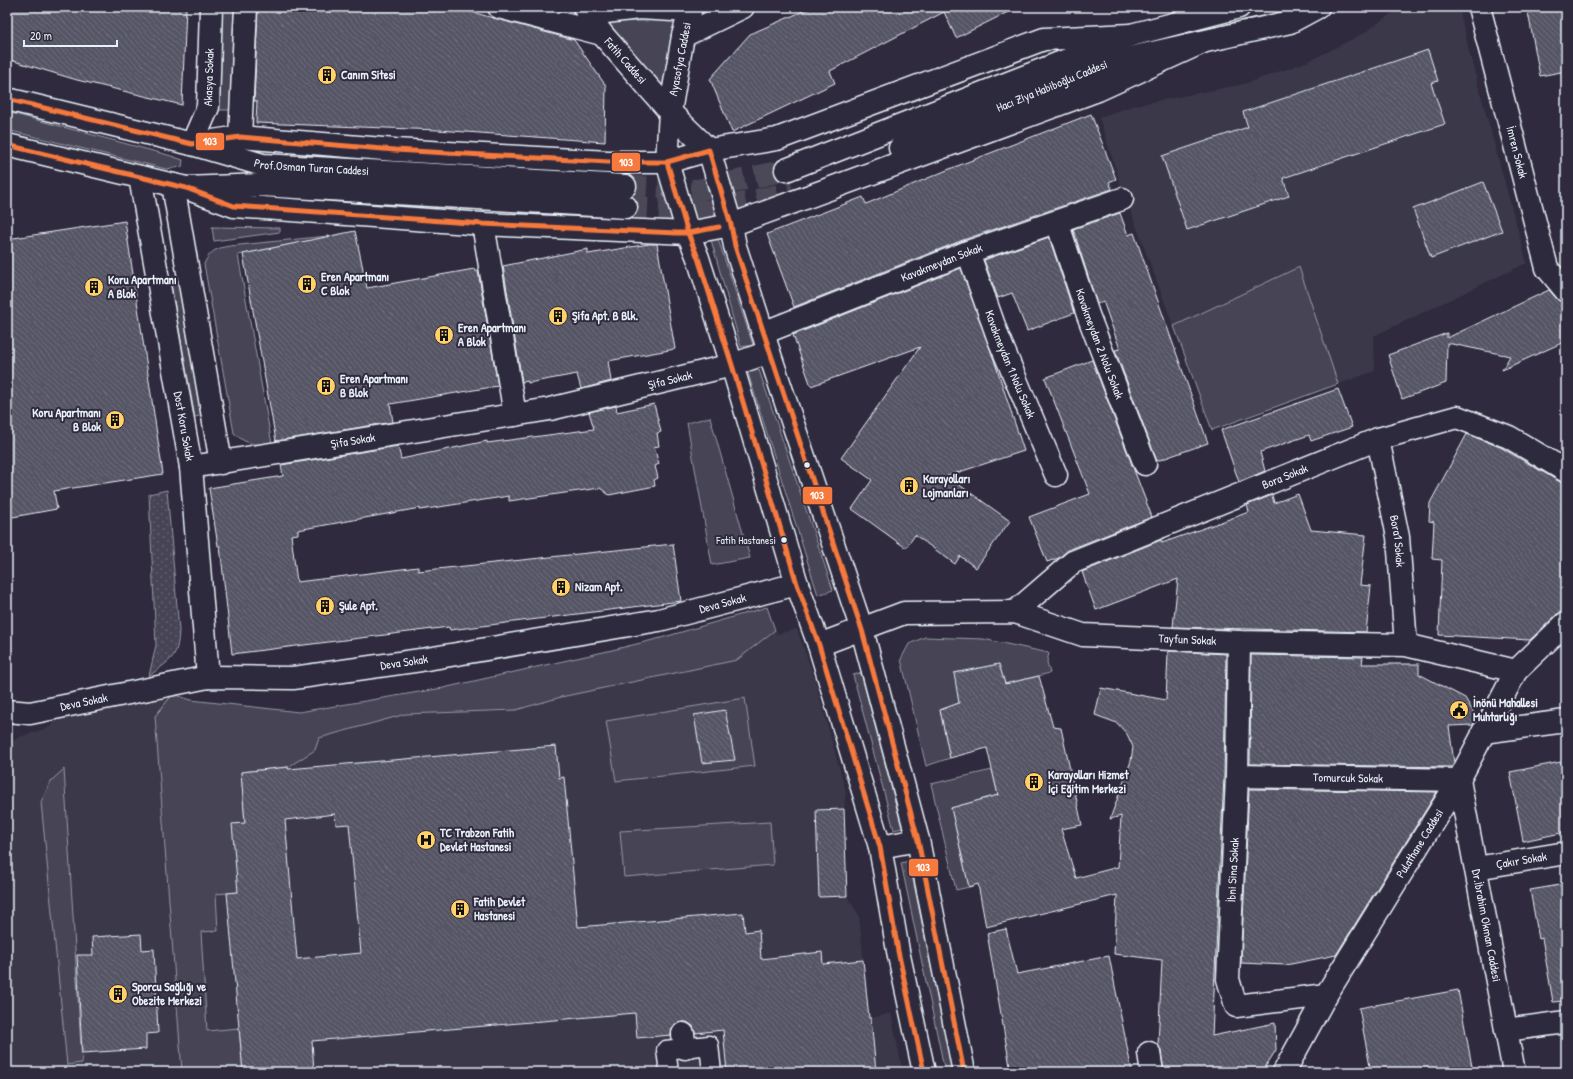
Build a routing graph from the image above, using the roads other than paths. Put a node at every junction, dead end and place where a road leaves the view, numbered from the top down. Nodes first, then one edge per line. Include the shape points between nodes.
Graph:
1 (211, 7) edge
2 (246, 7) edge
3 (499, 7) edge
4 (743, 7) edge
5 (1238, 7) edge
6 (1318, 7) edge
7 (1479, 7) edge
8 (691, 9) edge
9 (587, 11) edge
10 (602, 34) junction
11 (1131, 35) junction
12 (683, 36) junction
13 (1203, 42) junction
14 (7, 99) edge
15 (670, 112) junction
16 (240, 137) junction
17 (192, 144) junction
18 (7, 145) edge
19 (709, 150) junction
20 (667, 162) junction
21 (786, 170) tunnel mouth
22 (140, 177) junction
23 (180, 186) junction
24 (793, 192) tunnel mouth
25 (1122, 199) dead end
26 (1057, 222) junction
27 (483, 224) junction
28 (731, 225) junction
29 (688, 233) junction
30 (968, 252) junction
31 (1566, 291) edge
32 (766, 343) junction
33 (732, 365) junction
34 (515, 415) junction
35 (1378, 439) junction
36 (221, 463) junction
37 (1145, 464) dead end
38 (191, 467) junction
39 (1566, 471) edge
40 (1056, 475) dead end
41 (797, 584) junction
42 (1015, 612) junction
43 (1566, 623) edge
44 (862, 630) junction
45 (1239, 642) junction
46 (1406, 644) junction
47 (819, 645) junction
48 (1516, 671) junction
49 (208, 677) junction
50 (7, 711) edge
51 (1566, 721) edge
52 (1483, 732) junction
53 (1237, 776) junction
54 (1459, 780) junction
55 (918, 840) junction
56 (880, 846) junction
57 (1566, 853) edge
58 (1476, 868) junction
59 (1326, 995) junction
60 (1566, 1022) edge
61 (1506, 1030) junction
62 (669, 1072) edge
63 (712, 1072) edge
64 (924, 1072) edge
65 (964, 1072) edge
66 (1284, 1072) edge
67 (1514, 1072) edge

1 - 17 street, Akasya Sokak via 208,106
2 - 16 street
3 - 10 street
4 - 12 street
5 - 11 street, Hacı Ziya Habiboğlu Caddesi
6 - 13 street, Hacı Ziya Habiboğlu Caddesi via 1290,22
7 - 31 street, İmren Sokak via 1547,268
8 - 9 street
8 - 12 street, Ayasofya Caddesi
9 - 10 street, Fatih Caddesi
10 - 15 street, Fatih Caddesi
11 - 19 street via 1044,39 777,139
11 - 21 street, Hacı Ziya Habiboğlu Caddesi
12 - 15 street, Ayasofya Caddesi
13 - 24 street, Hacı Ziya Habiboğlu Caddesi via 1108,63
13 - 28 street via 1098,90
14 - 17 street, Prof.Osman Turan Caddesi
15 - 19 street, Fatih Caddesi
15 - 20 street, Ayasofya Caddesi
16 - 17 street
16 - 20 street via 395,150 608,162
17 - 23 street, Prof.Osman Turan Caddesi via 263,165 625,197 262,185
18 - 22 street, Prof.Osman Turan Caddesi
19 - 20 street
19 - 28 street
20 - 29 street, Ayasofya Caddesi
22 - 23 street, Prof.Osman Turan Caddesi
22 - 38 street, Dost Koru Sokak
23 - 27 street via 234,206
23 - 36 street
25 - 26 street, Kavakmeydan Sokak
26 - 30 street, Kavakmeydan Sokak
26 - 37 street, Kavakmeydan 2 Nolu Sokak via 1088,315
27 - 29 street
27 - 34 street
28 - 29 street
28 - 32 street via 735,246
29 - 33 street, Ayasofya Caddesi
30 - 32 street, Kavakmeydan Sokak
30 - 40 street, Kavakmeydan 1 Nolu Sokak via 998,337
32 - 33 street, Kavakmeydan Sokak
32 - 44 street
33 - 34 street, Şifa Sokak via 550,409
33 - 41 street, Ayasofya Caddesi
34 - 36 street, Şifa Sokak
35 - 39 street, Bora Sokak via 1457,417 1509,436
35 - 42 street, Bora Sokak via 1073,562
35 - 46 street, Bora1 Sokak via 1398,537
36 - 38 street, Şifa Sokak
38 - 49 street, Dost Koru Sokak
41 - 47 street, Ayasofya Caddesi
41 - 49 street, Deva Sokak via 659,620 421,660 293,678
42 - 44 street, Tayfun Sokak via 904,613
42 - 45 street, Tayfun Sokak via 1083,635
43 - 48 street, Pulathane Caddesi
44 - 47 street, Tayfun Sokak
44 - 55 street
45 - 46 street, Tayfun Sokak
45 - 53 street, İbni Sina Sokak
46 - 48 street, Tayfun Sokak
47 - 56 street, Ayasofya Caddesi
48 - 52 street, Pulathane Caddesi
49 - 50 street, Deva Sokak via 30,713
51 - 52 street
52 - 54 street, Pulathane Caddesi
53 - 54 street, Tomurcuk Sokak
53 - 59 street, İbni Sina Sokak via 1228,979 1236,1006
54 - 58 street, Dr.İbrahim Okman Caddesi
54 - 59 street, Pulathane Caddesi
55 - 56 street
55 - 65 street
56 - 64 street, Ayasofya Caddesi via 898,951
57 - 58 street, Çakır Sokak
58 - 61 street, Dr.İbrahim Okman Caddesi
59 - 66 street, Pulathane Caddesi
60 - 61 street
61 - 67 street, Dr.İbrahim Okman Caddesi
62 - 63 lane via 666,1050 684,1041 709,1045

